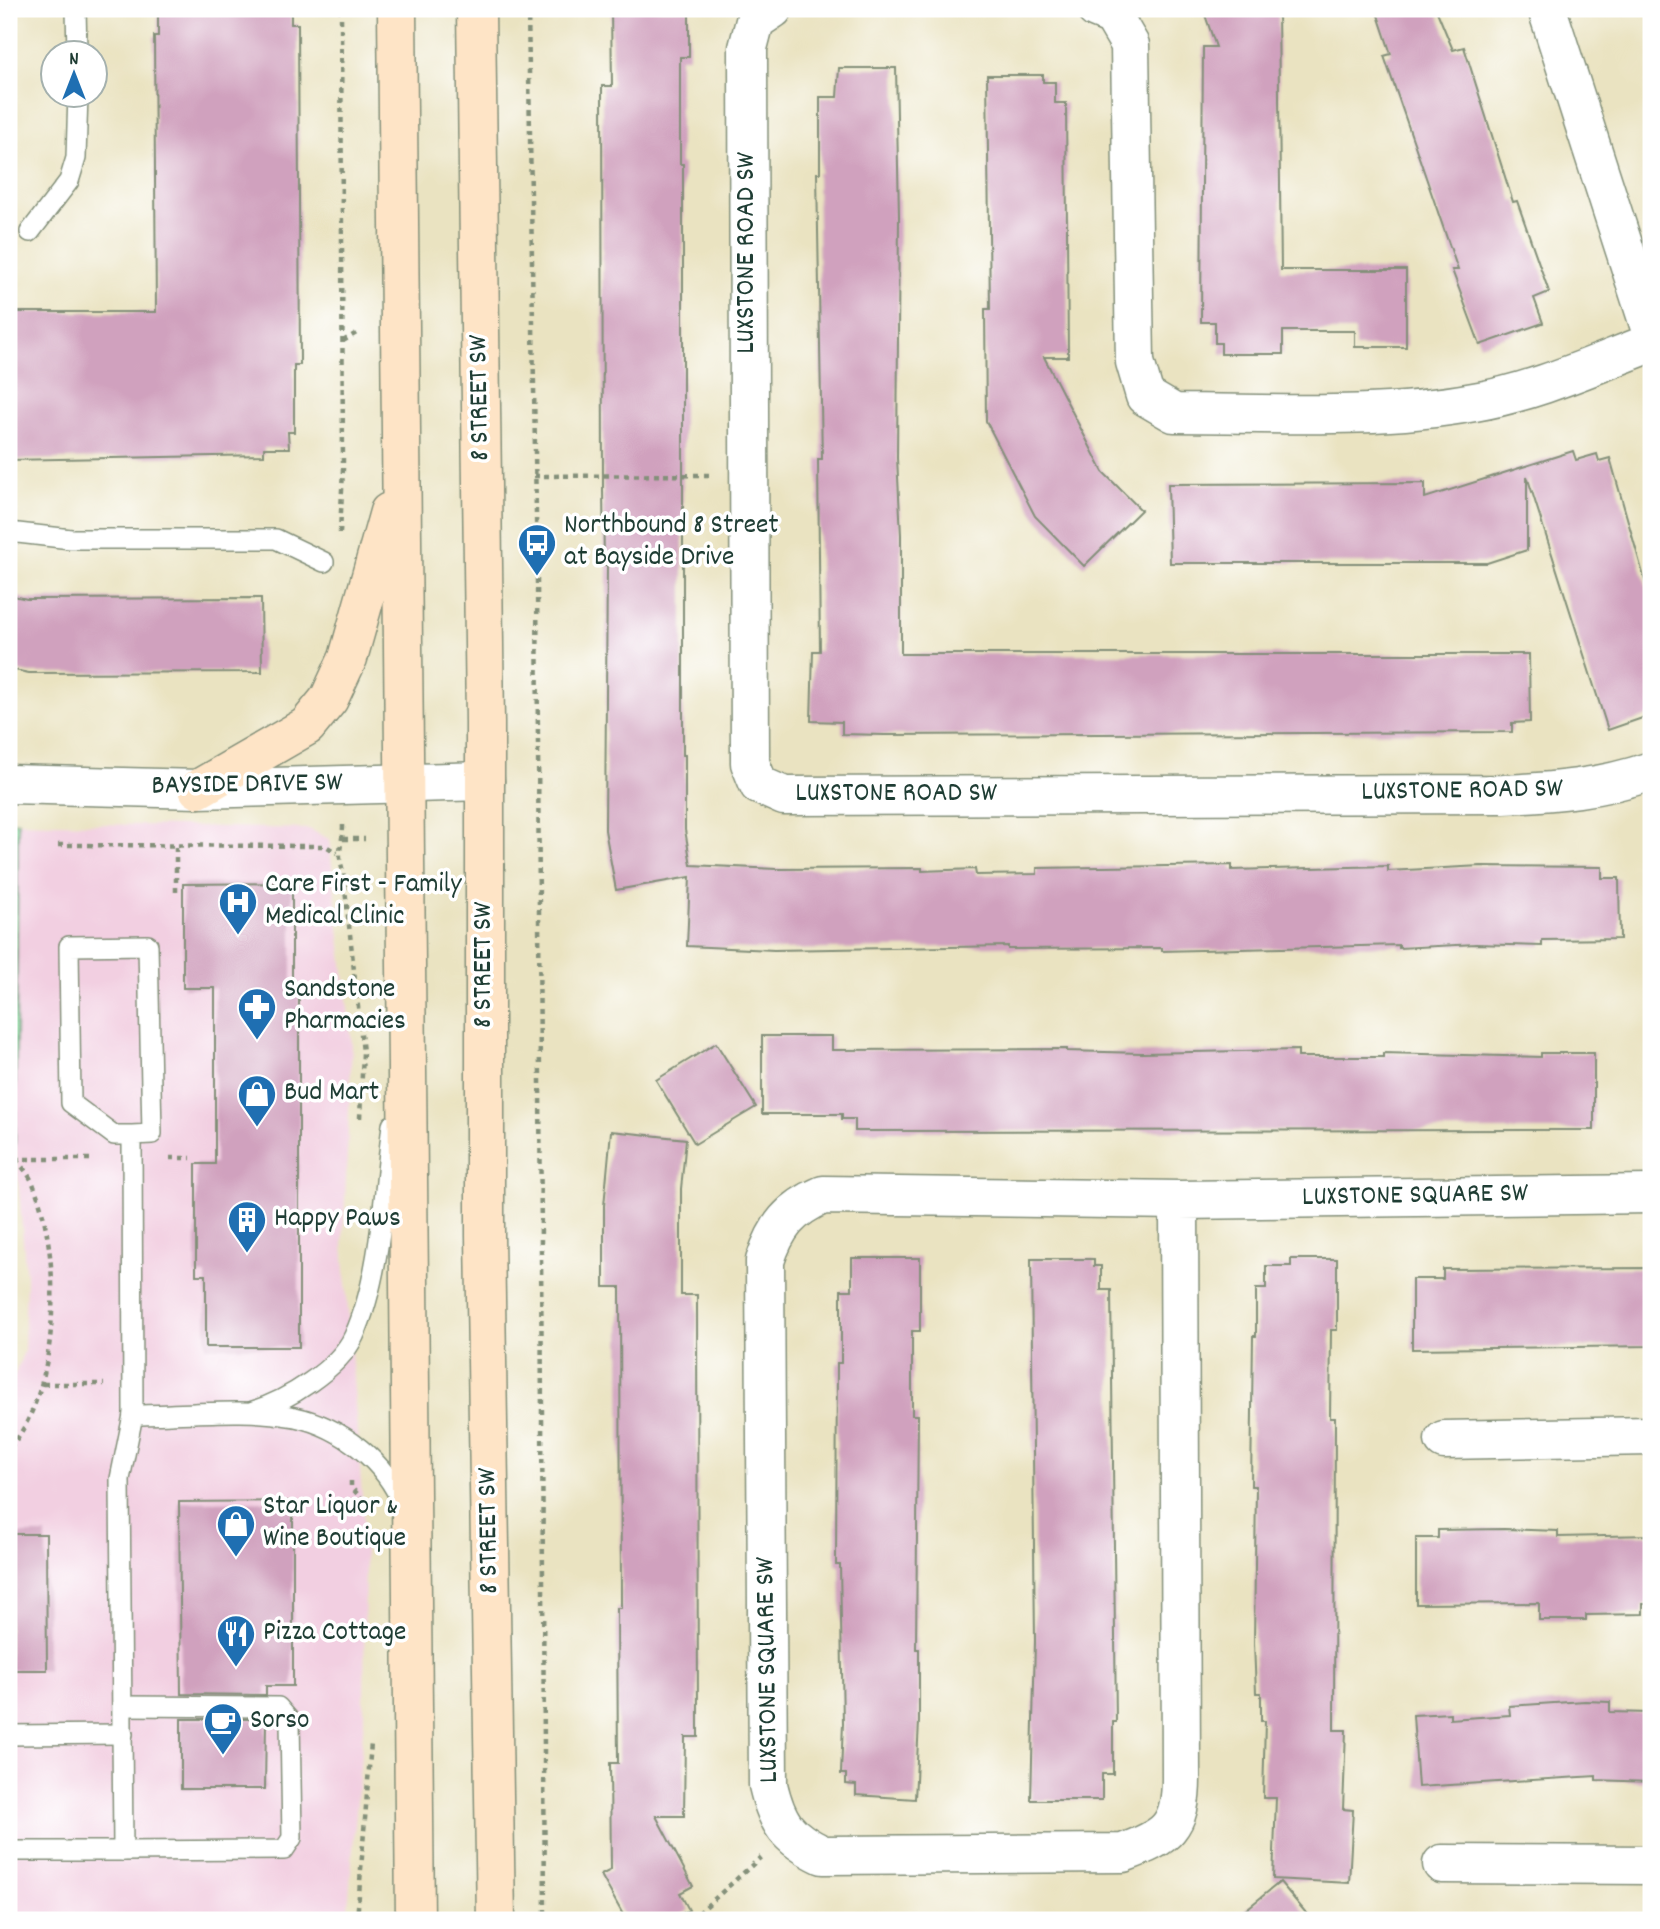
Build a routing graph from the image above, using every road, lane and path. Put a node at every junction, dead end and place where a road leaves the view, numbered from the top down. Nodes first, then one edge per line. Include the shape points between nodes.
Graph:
1 (76, 9) edge
2 (341, 9) edge
3 (397, 9) edge
4 (476, 9) edge
5 (528, 9) edge
6 (773, 9) edge
7 (1096, 9) edge
8 (1547, 9) edge
9 (77, 38) edge
10 (78, 108) edge
11 (30, 232) dead end
12 (362, 324) dead end
13 (1651, 331) edge
14 (343, 341) junction
15 (1651, 343) edge
16 (401, 469) junction
17 (748, 475) junction
18 (534, 476) junction
19 (9, 532) edge
20 (339, 536) dead end
21 (324, 562) dead end
22 (1651, 771) edge
23 (485, 781) junction
24 (404, 783) junction
25 (9, 784) edge
26 (198, 789) junction
27 (343, 839) dead end
28 (58, 845) dead end
29 (176, 847) junction
30 (337, 853) junction
31 (176, 892) dead end
32 (406, 1016) junction
33 (360, 1121) dead end
34 (132, 1135) junction
35 (9, 1152) edge
36 (1651, 1194) edge
37 (1179, 1200) junction
38 (43, 1384) junction
39 (133, 1384) junction
40 (242, 1414) junction
41 (133, 1415) junction
42 (1651, 1436) edge
43 (1444, 1440) dead end
44 (9, 1449) edge
45 (351, 1487) dead end
46 (366, 1503) dead end
47 (411, 1525) junction
48 (123, 1706) junction
49 (123, 1734) junction
50 (9, 1735) edge
51 (371, 1738) dead end
52 (787, 1832) junction
53 (9, 1851) edge
54 (124, 1852) junction
55 (1442, 1864) dead end
56 (1651, 1865) edge
57 (137, 1914) dead end
58 (144, 1920) edge
59 (357, 1920) edge
60 (415, 1920) edge
61 (496, 1920) edge
62 (545, 1920) edge
63 (691, 1920) edge

1 - 9 lane
2 - 14 path
3 - 16 main road
4 - 23 main road, 8 STREET SW
5 - 18 path
6 - 17 street, LUXSTONE ROAD SW via 755,21 748,48
7 - 15 street via 1114,16 1130,45 1135,362 1145,396 1174,413 1405,413 1476,402 1545,384
8 - 13 street
10 - 11 lane via 76,158 69,181
12 - 14 path via 359,332
14 - 20 path
16 - 24 main road
16 - 26 main road via 348,658 329,699 307,726
17 - 18 path
17 - 22 street, LUXSTONE ROAD SW via 750,763 759,785 785,796 1503,794 1566,792
18 - 62 path
19 - 21 lane via 71,539 276,539
23 - 24 street, BAYSIDE DRIVE SW
23 - 61 main road, 8 STREET SW via 485,1236
24 - 26 street, BAYSIDE DRIVE SW
24 - 32 main road
25 - 26 street, BAYSIDE DRIVE SW
27 - 30 path
28 - 29 path
29 - 30 path via 326,846
29 - 31 path
30 - 33 path via 343,871 363,1052
32 - 40 lane via 373,1269 354,1338 330,1367 294,1392
32 - 47 main road
34 - 34 lane via 152,1134 148,945 69,946 71,1103 114,1135
34 - 39 lane
35 - 38 path via 34,1185 50,1254 51,1348
36 - 37 street, LUXSTONE SQUARE SW
37 - 52 street, LUXSTONE SQUARE SW via 823,1195 784,1219 765,1261 768,1785 775,1812
37 - 52 street, LUXSTONE SQUARE SW via 1181,1804 1172,1826 1153,1842 1123,1853 823,1856
38 - 39 path
38 - 44 path
39 - 41 lane
40 - 41 lane
40 - 47 lane via 295,1418 341,1435 374,1460 398,1492
41 - 48 lane via 120,1479
42 - 43 street
45 - 46 path
47 - 60 main road
48 - 49 lane
48 - 54 lane via 278,1707 290,1721 292,1838 284,1850
49 - 50 lane
49 - 54 lane
51 - 59 path
52 - 63 path
53 - 54 lane
55 - 56 street
57 - 58 path

